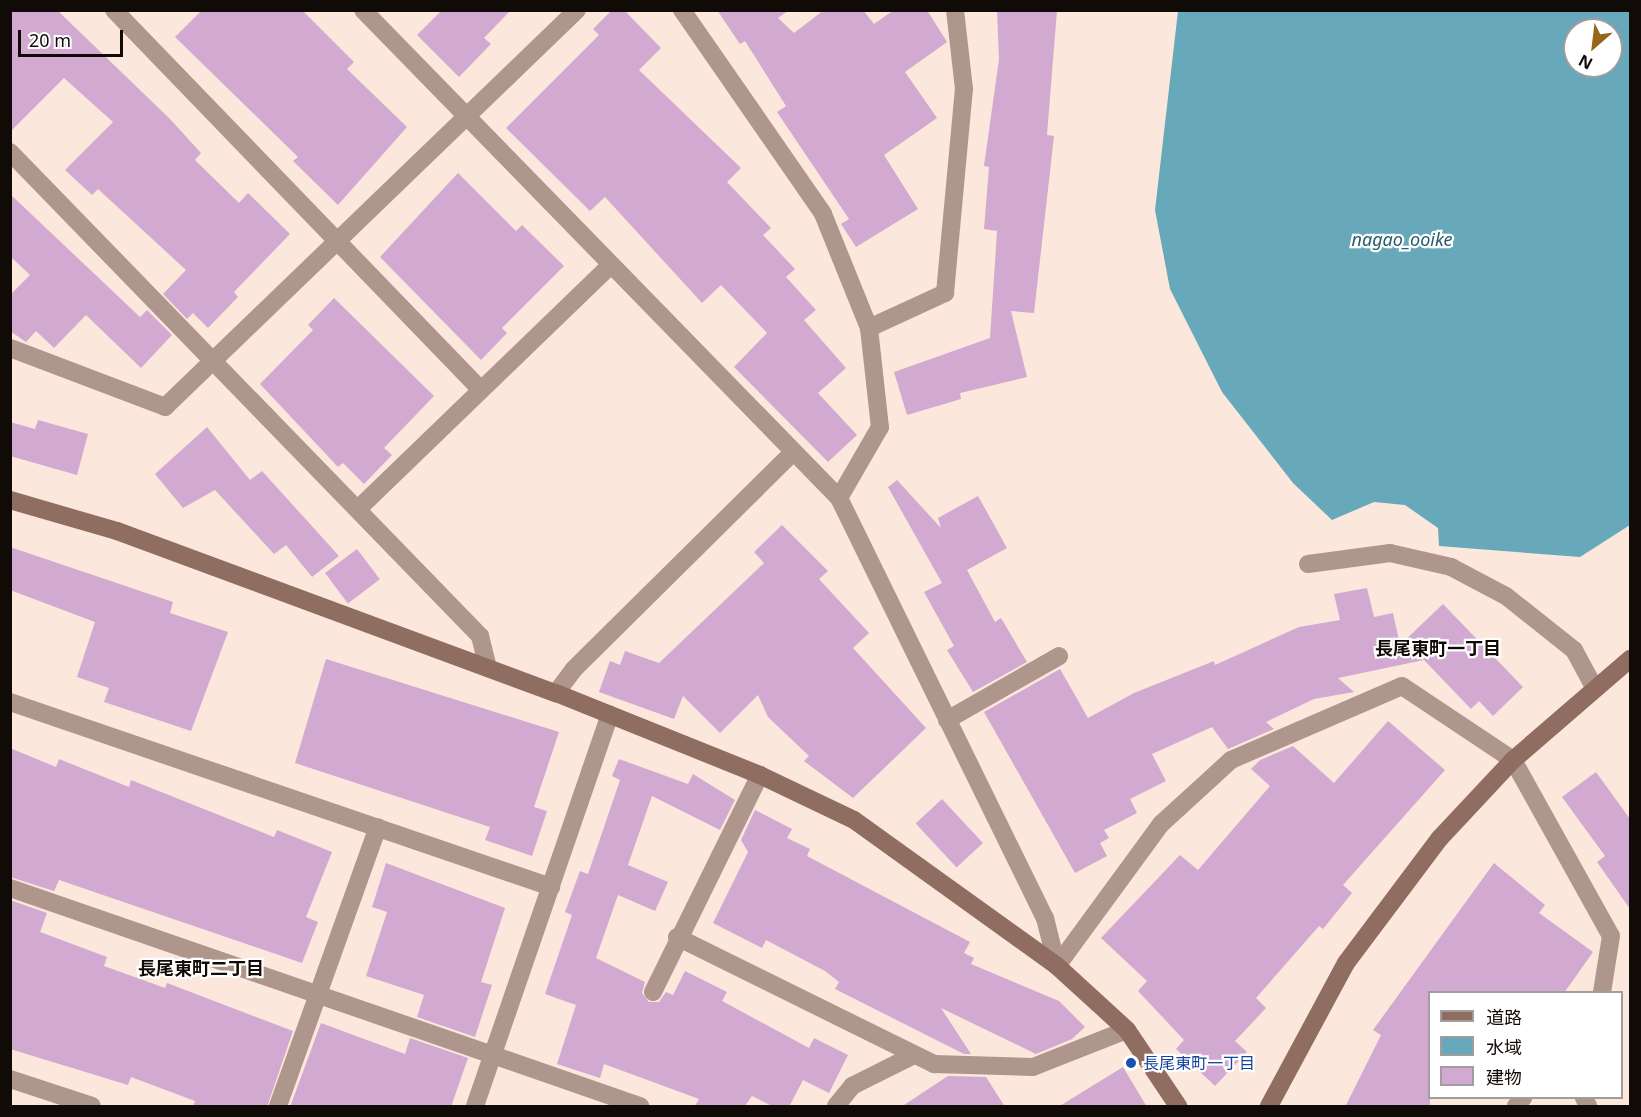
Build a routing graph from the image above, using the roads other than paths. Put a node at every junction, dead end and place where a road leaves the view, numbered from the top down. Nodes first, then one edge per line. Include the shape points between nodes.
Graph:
1 (114, 10) edge
2 (363, 10) edge
3 (577, 10) edge
4 (682, 10) edge
5 (955, 10) edge
6 (466, 116) junction
7 (10, 152) edge
8 (337, 241) junction
9 (611, 265) junction
10 (869, 328) junction
11 (10, 348) edge
12 (213, 361) junction
13 (481, 390) junction
14 (794, 452) junction
15 (839, 498) junction
16 (10, 500) edge
17 (358, 509) junction
18 (1308, 564) dead end
19 (1059, 656) dead end
20 (1630, 659) edge
21 (488, 668) junction
22 (1594, 687) junction
23 (556, 693) junction
24 (10, 702) edge
25 (610, 715) junction
26 (948, 720) junction
27 (1514, 759) junction
28 (760, 775) junction
29 (378, 827) junction
30 (551, 887) junction
31 (10, 888) edge
32 (677, 937) junction
33 (1057, 966) junction
34 (1602, 991) edge
35 (653, 992) dead end
36 (315, 993) junction
37 (1127, 1030) junction
38 (495, 1055) junction
39 (914, 1055) junction
40 (10, 1079) edge
41 (92, 1107) edge
42 (278, 1107) edge
43 (475, 1107) edge
44 (640, 1107) edge
45 (836, 1107) edge
46 (1178, 1107) edge
47 (1269, 1107) edge

1 - 8 street
2 - 6 street
3 - 6 street
4 - 10 street via 823,214
5 - 10 street via 964,89 945,293
6 - 8 street
6 - 9 street
7 - 12 street
8 - 12 street
8 - 13 street
9 - 13 street
9 - 14 street
10 - 15 street via 880,427
11 - 12 street via 165,407
12 - 17 street
13 - 17 street
14 - 15 street
14 - 23 street via 574,669
15 - 26 street
16 - 21 street via 117,531
17 - 21 street via 480,636
18 - 22 street via 1390,553 1451,567 1506,596 1574,650
19 - 26 street
20 - 22 street
21 - 23 street
22 - 27 street
23 - 25 street
24 - 29 street
25 - 28 street
25 - 30 street
26 - 33 street via 1045,918
27 - 33 street via 1402,686 1231,759 1161,824
27 - 34 street via 1611,936
27 - 47 street via 1440,838 1378,916 1315,1016
28 - 32 street
28 - 33 street via 854,820
29 - 30 street
29 - 36 street
30 - 38 street
31 - 36 street
32 - 35 street
32 - 39 street
33 - 37 street
36 - 38 street
36 - 42 street
37 - 39 street via 1033,1067 934,1064
37 - 46 street
38 - 43 street
38 - 44 street
39 - 45 street via 852,1086
40 - 41 street

